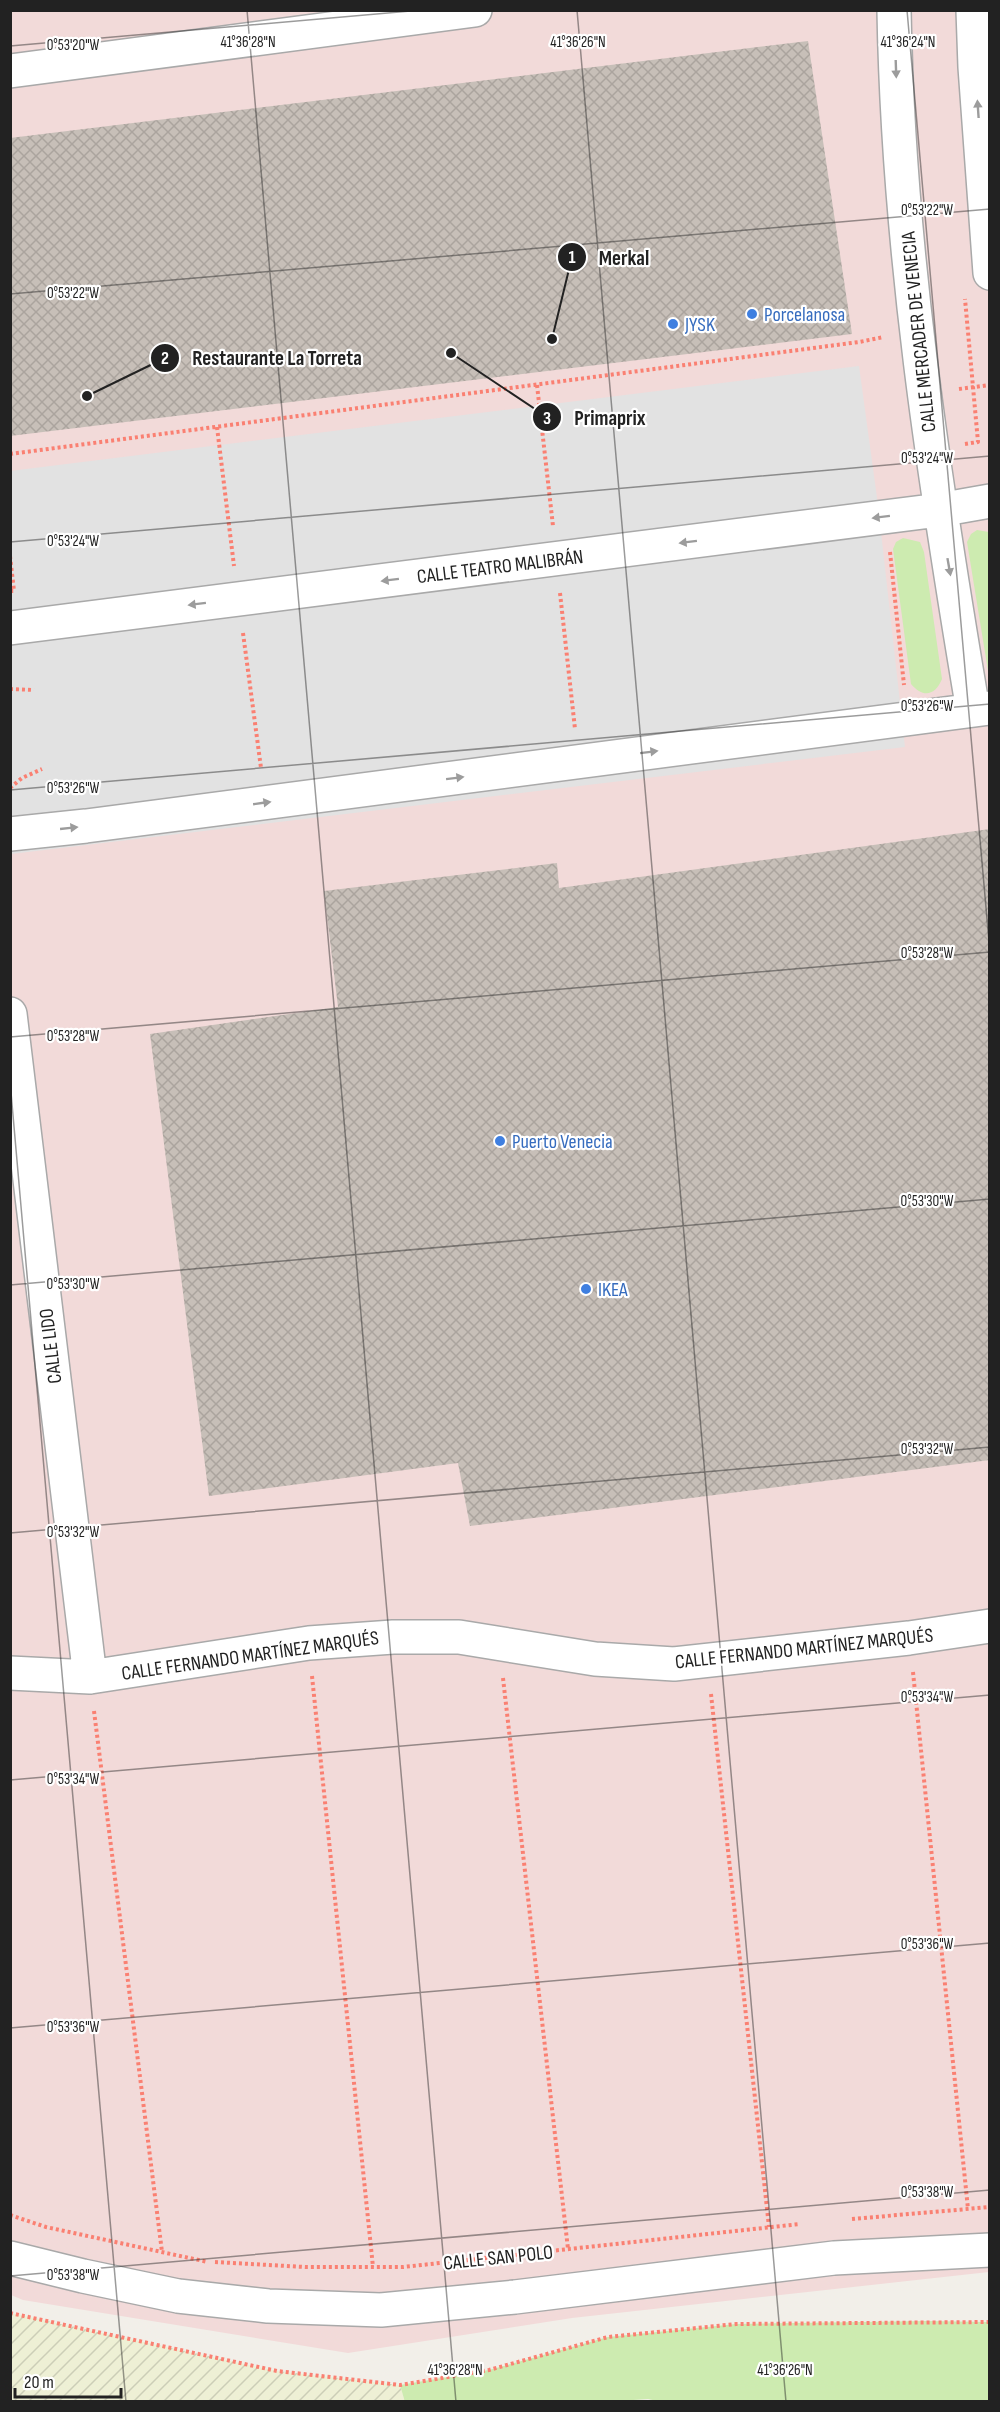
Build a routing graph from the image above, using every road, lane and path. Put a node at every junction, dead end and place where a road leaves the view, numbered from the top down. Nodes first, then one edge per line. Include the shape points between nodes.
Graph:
1 (475, 10) edge
2 (894, 10) edge
3 (973, 10) edge
4 (10, 71) edge
5 (990, 273) edge
6 (859, 342) dead end
7 (990, 385) edge
8 (958, 389) dead end
9 (10, 454) edge
10 (990, 501) edge
11 (939, 510) junction
12 (10, 556) edge
13 (10, 591) edge
14 (10, 628) edge
15 (10, 689) edge
16 (34, 690) dead end
17 (981, 709) edge
18 (42, 769) dead end
19 (10, 788) edge
20 (10, 834) edge
21 (10, 1014) edge
22 (990, 1626) edge
23 (909, 1638) junction
24 (309, 1643) junction
25 (499, 1643) junction
26 (707, 1661) junction
27 (10, 1673) edge
28 (90, 1677) junction
29 (990, 2207) edge
30 (968, 2209) junction
31 (10, 2215) edge
32 (851, 2219) dead end
33 (804, 2224) dead end
34 (769, 2227) junction
35 (568, 2250) junction
36 (990, 2250) edge
37 (162, 2252) junction
38 (10, 2258) edge
39 (374, 2266) junction
40 (10, 2313) edge
41 (990, 2322) edge

1 - 4 street
2 -> 11 street, CALLE MERCADER DE VENECIA via 908,248
5 -> 3 street
6 - 9 path
7 - 8 path
10 - 11 street, CALLE TEATRO MALIBRÁN
11 -> 14 street, CALLE TEATRO MALIBRÁN
11 -> 17 street, CALLE MERCADER DE VENECIA
12 - 13 path via 14,591
15 - 16 path
20 -> 17 street
18 - 19 path
21 - 28 street, CALLE LIDO
22 - 23 street, CALLE FERNANDO MARTÍNEZ MARQUÉS
23 - 26 street, CALLE FERNANDO MARTÍNEZ MARQUÉS
23 - 30 path
24 - 25 street, CALLE FERNANDO MARTÍNEZ MARQUÉS via 393,1636
24 - 28 street, CALLE FERNANDO MARTÍNEZ MARQUÉS
24 - 39 path
25 - 26 street, CALLE FERNANDO MARTÍNEZ MARQUÉS via 595,1659 674,1664
25 - 35 path
26 - 34 path
27 - 28 street, CALLE FERNANDO MARTÍNEZ MARQUÉS
28 - 37 path
29 - 30 path
30 - 32 path
31 - 37 path, CALLE SAN POLO via 46,2227
33 - 34 path, CALLE SAN POLO
34 - 35 path, CALLE SAN POLO
35 - 39 path, CALLE SAN POLO via 403,2267
36 - 38 street, CALLE SAN POLO via 834,2258 381,2310 268,2306 178,2296
37 - 39 path, CALLE SAN POLO via 210,2262
40 - 41 path via 277,2371 400,2385 489,2370 608,2337 735,2324

